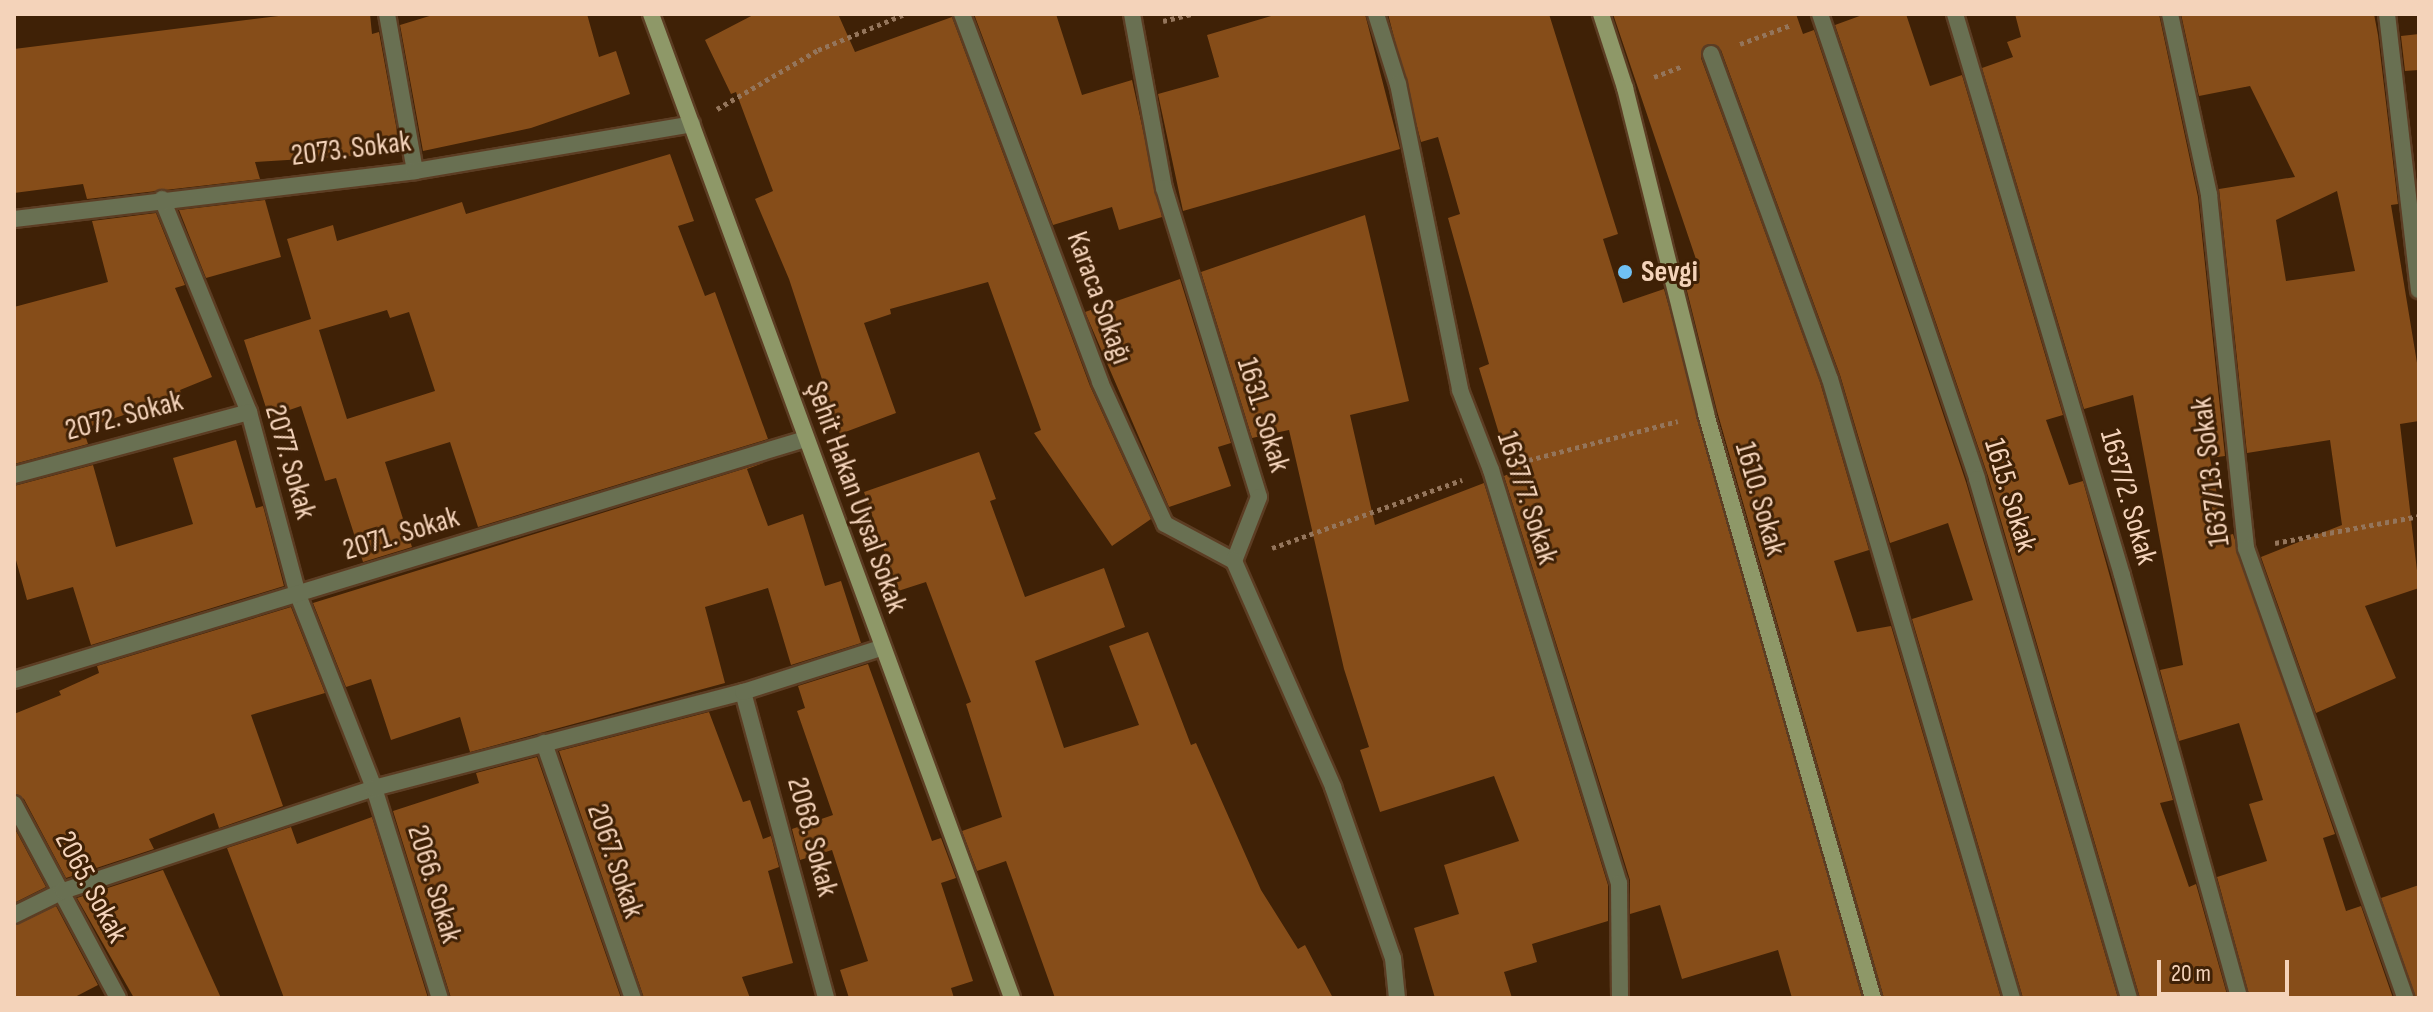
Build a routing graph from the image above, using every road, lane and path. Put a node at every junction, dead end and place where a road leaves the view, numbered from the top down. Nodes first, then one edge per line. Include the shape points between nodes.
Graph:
1 (387, 14) edge
2 (651, 14) edge
3 (905, 14) edge
4 (962, 14) edge
5 (1132, 14) edge
6 (1376, 14) edge
7 (1601, 14) edge
8 (1820, 14) edge
9 (1955, 14) edge
10 (2170, 14) edge
11 (2387, 14) edge
12 (1711, 54) dead end
13 (692, 124) junction
14 (415, 171) junction
15 (162, 199) junction
16 (14, 219) edge
17 (2419, 290) edge
18 (249, 412) junction
19 (805, 439) junction
20 (14, 475) edge
21 (2419, 516) edge
22 (2246, 548) junction
23 (1234, 561) junction
24 (298, 595) junction
25 (881, 648) junction
26 (14, 680) edge
27 (743, 692) junction
28 (544, 743) junction
29 (374, 788) junction
30 (14, 804) edge
31 (63, 891) junction
32 (14, 915) edge
33 (118, 998) edge
34 (440, 998) edge
35 (633, 998) edge
36 (826, 998) edge
37 (1012, 998) edge
38 (1397, 998) edge
39 (1620, 998) edge
40 (1873, 998) edge
41 (2012, 998) edge
42 (2129, 998) edge
43 (2239, 998) edge
44 (2405, 998) edge

1 - 14 street
2 - 13 main road, Şehit Hakan Uysal Sokak
3 - 13 path via 818,50
4 - 23 street, Karaca Sokağı via 1100,382 1165,524
5 - 23 street, 1631. Sokak via 1164,188 1259,497
6 - 39 street, 1637/7. Sokak via 1398,84 1460,390 1491,470 1619,883
7 - 40 main road, 1610. Sokak via 1625,88 1706,414
8 - 42 street, 1615. Sokak via 1977,479
9 - 43 street, 1637/2. Sokak via 2122,575
10 - 22 street, 1637/13. Sokak via 2209,195
11 - 17 street
12 - 41 street via 1830,379
13 - 14 street, 2073. Sokak
13 - 19 main road, Şehit Hakan Uysal Sokak
14 - 15 street, 2073. Sokak
15 - 16 street, 2073. Sokak
15 - 18 street, 2077. Sokak
18 - 20 street, 2072. Sokak
18 - 24 street, 2077. Sokak
19 - 24 street, 2071. Sokak
19 - 25 main road, Şehit Hakan Uysal Sokak
21 - 22 path
22 - 44 street, 1637/13. Sokak
23 - 38 street via 1333,787 1393,958
24 - 26 street, 2071. Sokak
24 - 29 street, 2077. Sokak
25 - 27 street
25 - 37 main road, Şehit Hakan Uysal Sokak
27 - 28 street
27 - 36 street, 2068. Sokak
28 - 29 street
28 - 35 street, 2067. Sokak
29 - 31 street
29 - 34 street, 2066. Sokak
30 - 31 street, 2065. Sokak
31 - 32 street
31 - 33 street, 2065. Sokak

